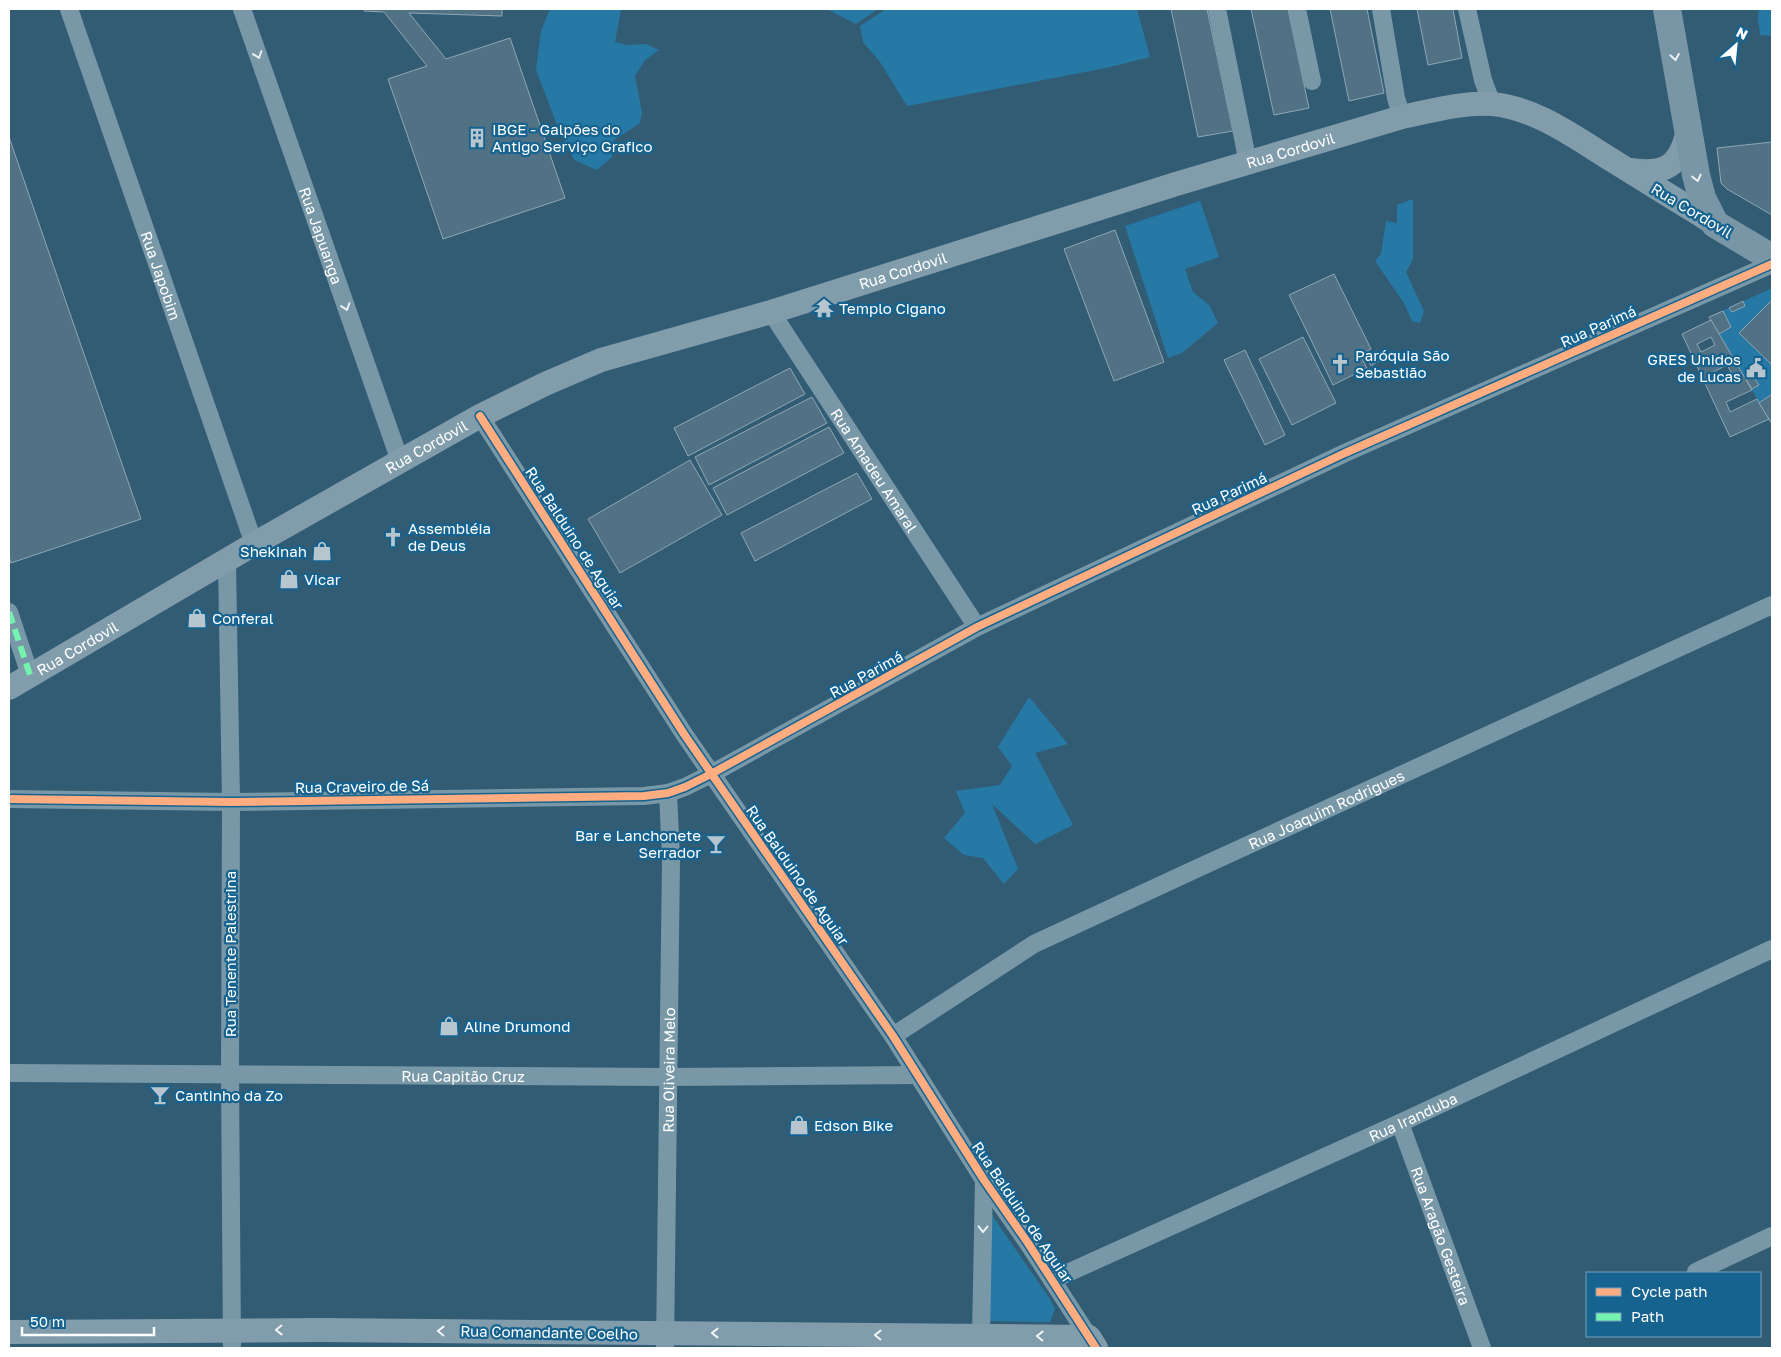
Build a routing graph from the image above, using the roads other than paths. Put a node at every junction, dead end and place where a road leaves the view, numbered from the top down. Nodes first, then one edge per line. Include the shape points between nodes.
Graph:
1 (69, 9) edge
2 (242, 9) edge
3 (1218, 9) edge
4 (1297, 9) edge
5 (1381, 9) edge
6 (1467, 9) edge
7 (1667, 9) edge
8 (1312, 81) dead end
9 (1492, 104) junction
10 (1402, 117) junction
11 (1688, 130) junction
12 (1248, 163) junction
13 (1626, 169) junction
14 (1715, 224) junction
15 (1772, 258) edge
16 (1772, 264) edge
17 (771, 312) junction
18 (480, 416) junction
19 (400, 461) junction
20 (254, 544) junction
21 (227, 561) junction
22 (1772, 605) edge
23 (9, 612) edge
24 (978, 628) junction
25 (30, 674) junction
26 (9, 688) edge
27 (711, 774) junction
28 (668, 793) junction
29 (9, 799) edge
30 (231, 802) junction
31 (1772, 949) edge
32 (893, 1036) junction
33 (9, 1073) edge
34 (230, 1075) junction
35 (918, 1075) junction
36 (668, 1077) junction
37 (1400, 1123) junction
38 (984, 1180) junction
39 (1772, 1236) edge
40 (1696, 1272) edge
41 (1052, 1280) junction
42 (9, 1332) edge
43 (981, 1336) junction
44 (232, 1339) edge
45 (665, 1341) edge
46 (1092, 1343) edge
47 (1482, 1348) edge

1 - 20 street, Rua Japobim
2 -> 19 street, Rua Japuanga
3 - 12 street
4 - 8 street
5 - 10 street
6 - 9 street via 1483,80
7 -> 11 main road
9 - 10 main road, Rua Cordovil via 1437,109
9 - 13 main road, Rua Cordovil via 1539,118
10 - 12 main road, Rua Cordovil
11 - 13 main road via 1675,163 1651,172
11 -> 14 main road via 1702,198
12 - 17 main road, Rua Cordovil
13 - 14 main road, Rua Cordovil
14 - 15 main road, Rua Cordovil
16 - 24 street, Rua Parimá via 1345,454
17 - 18 main road, Rua Cordovil via 601,360
17 - 24 street, Rua Amadeu Amaral
18 - 19 main road, Rua Cordovil
18 - 27 street, Rua Balduino de Aguiar
19 - 20 main road, Rua Cordovil
20 - 21 main road, Rua Cordovil
21 - 25 main road, Rua Cordovil
21 - 30 street, Rua Tenente Palestrina
22 - 32 street, Rua Joaquim Rodrigues via 1034,944
23 - 25 street
24 - 27 street, Rua Parimá
25 - 26 main road, Rua Cordovil
27 - 28 street, Rua Craveiro de Sá
27 - 32 street, Rua Balduino de Aguiar
28 - 30 street, Rua Craveiro de Sá
28 - 36 street, Rua Oliveira Melo via 671,858
29 - 30 street, Rua Craveiro de Sá
30 - 34 street, Rua Tenente Palestrina
31 - 37 street, Rua Iranduba
32 - 35 street, Rua Balduino de Aguiar
33 - 34 street, Rua Capitão Cruz
34 - 36 street, Rua Capitão Cruz
34 - 44 street, Rua Tenente Palestrina
35 - 36 street, Rua Capitão Cruz
35 - 38 street, Rua Balduino de Aguiar
36 - 45 street, Rua Oliveira Melo
37 - 41 street, Rua Iranduba
37 - 47 street, Rua Aragão Gesteira
38 - 41 street, Rua Balduino de Aguiar
38 -> 43 street
39 - 40 street
41 - 46 street, Rua Balduino de Aguiar
42 - 44 main road, Rua Comandante Coelho
43 -> 45 main road, Rua Comandante Coelho
46 -> 43 main road, Rua Comandante Coelho
45 -> 44 main road, Rua Comandante Coelho via 321,1330

